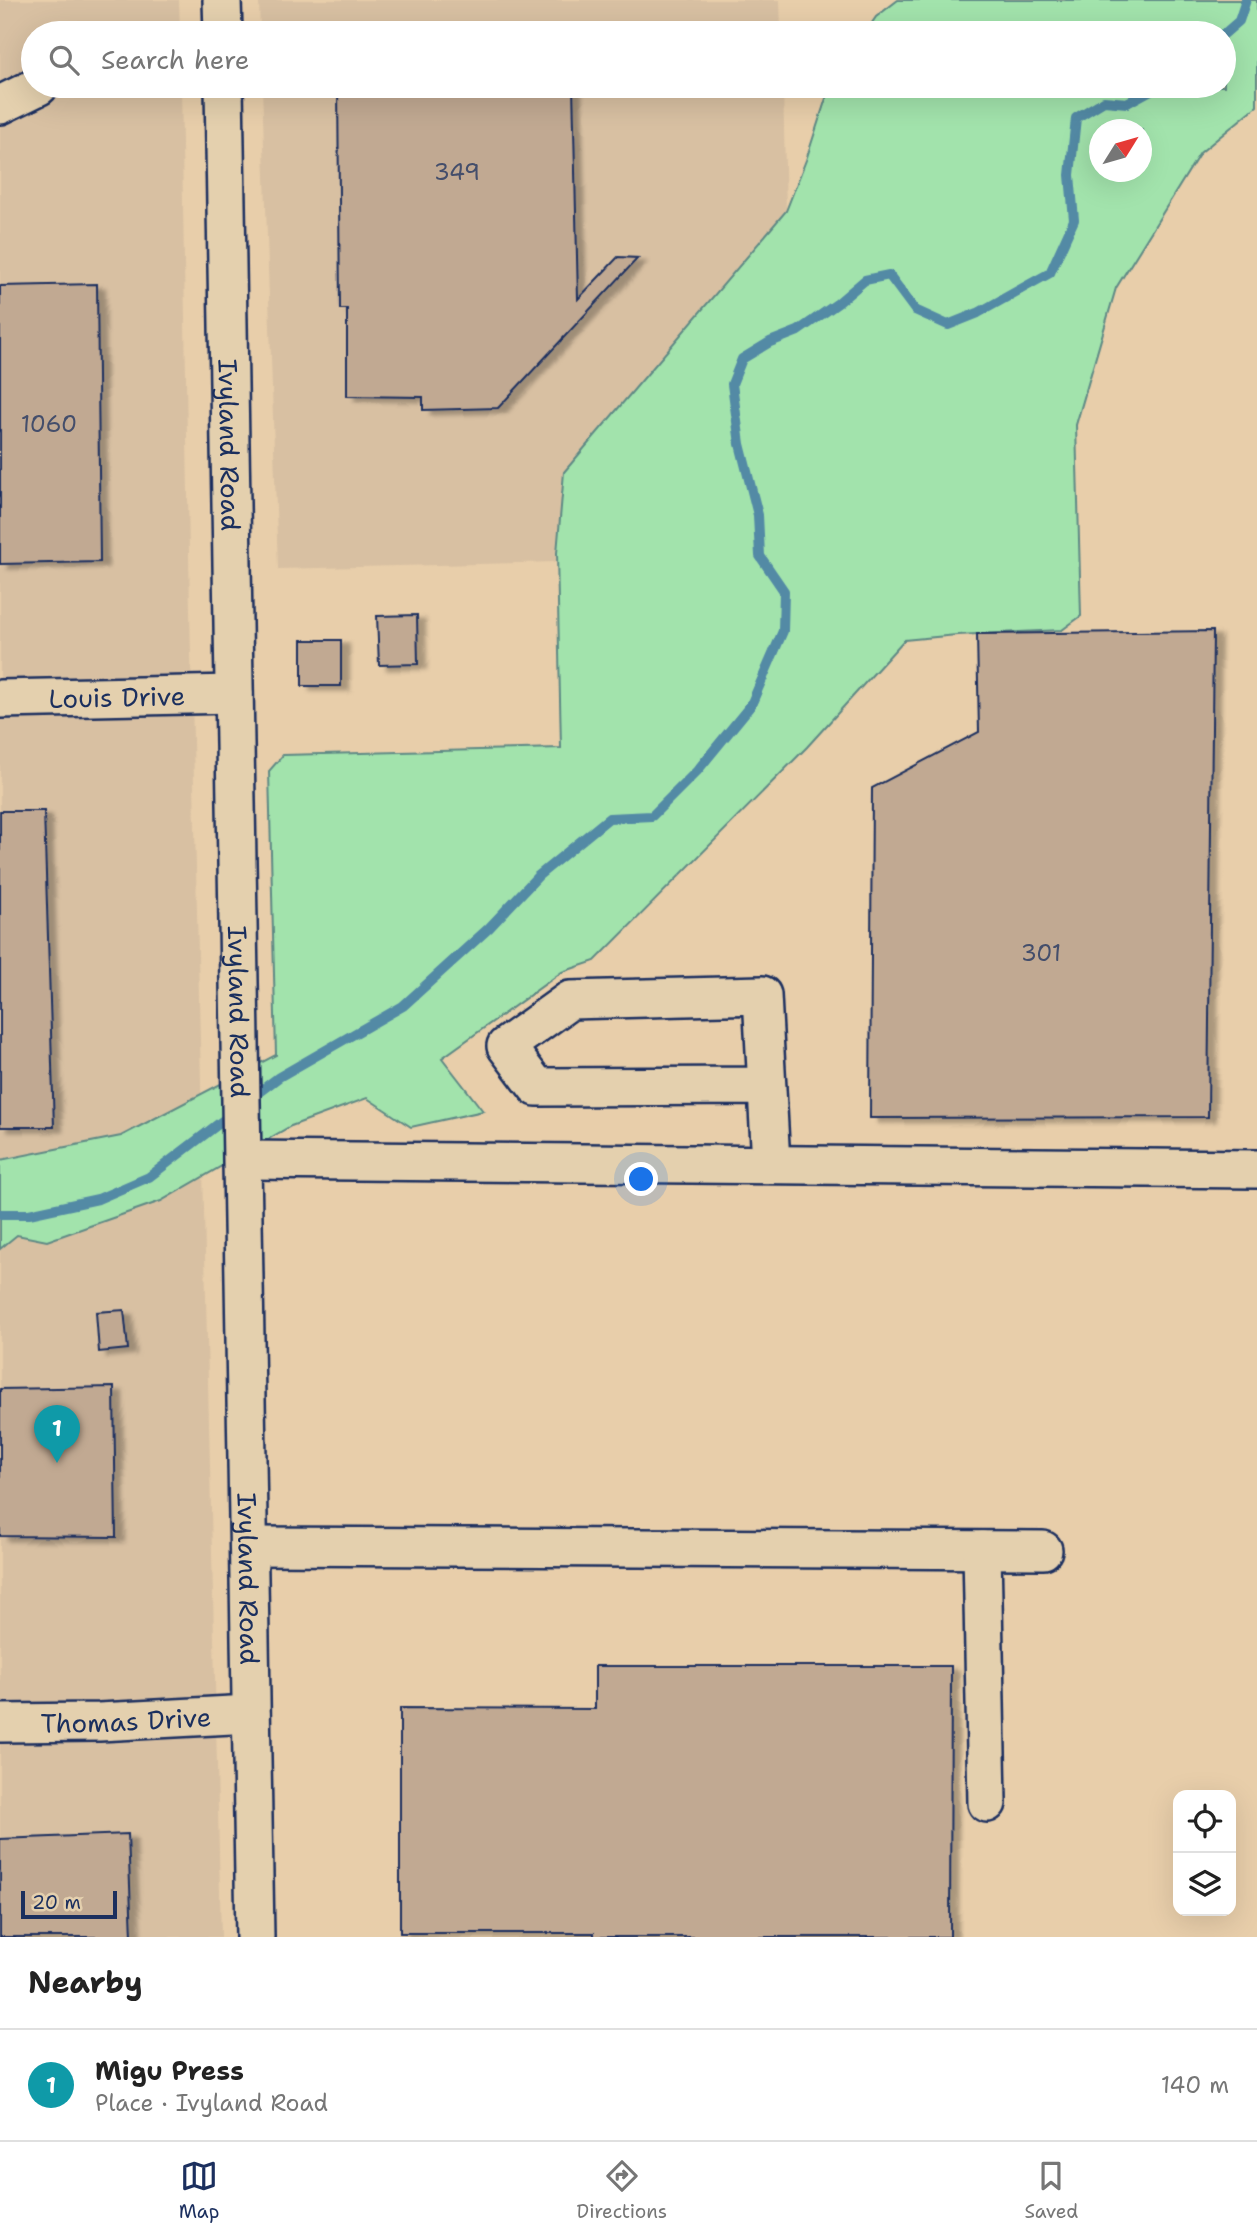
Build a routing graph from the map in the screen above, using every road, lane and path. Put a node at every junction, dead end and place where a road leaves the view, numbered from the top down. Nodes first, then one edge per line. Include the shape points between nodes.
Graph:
1 (222, 0) edge
2 (223, 21) edge
3 (21, 95) edge
4 (224, 98) edge
5 (0, 104) edge
6 (234, 694) junction
7 (0, 699) edge
8 (767, 1086) junction
9 (243, 1160) junction
10 (771, 1164) junction
11 (1257, 1169) edge
12 (248, 1546) junction
13 (982, 1550) junction
14 (1043, 1550) dead end
15 (251, 1714) junction
16 (0, 1723) edge
17 (987, 1803) dead end
18 (255, 1937) edge

1 - 2 street
3 - 5 street
4 - 6 street, Ivyland Road
6 - 7 street, Louis Drive
6 - 9 street, Ivyland Road
8 - 8 street via 762,995 570,1000 506,1046 537,1087
8 - 10 street
9 - 10 street
9 - 12 street, Ivyland Road
10 - 11 street
12 - 13 street
12 - 15 street, Ivyland Road
13 - 14 street
13 - 17 street
15 - 16 street, Thomas Drive
15 - 18 street, Ivyland Road

